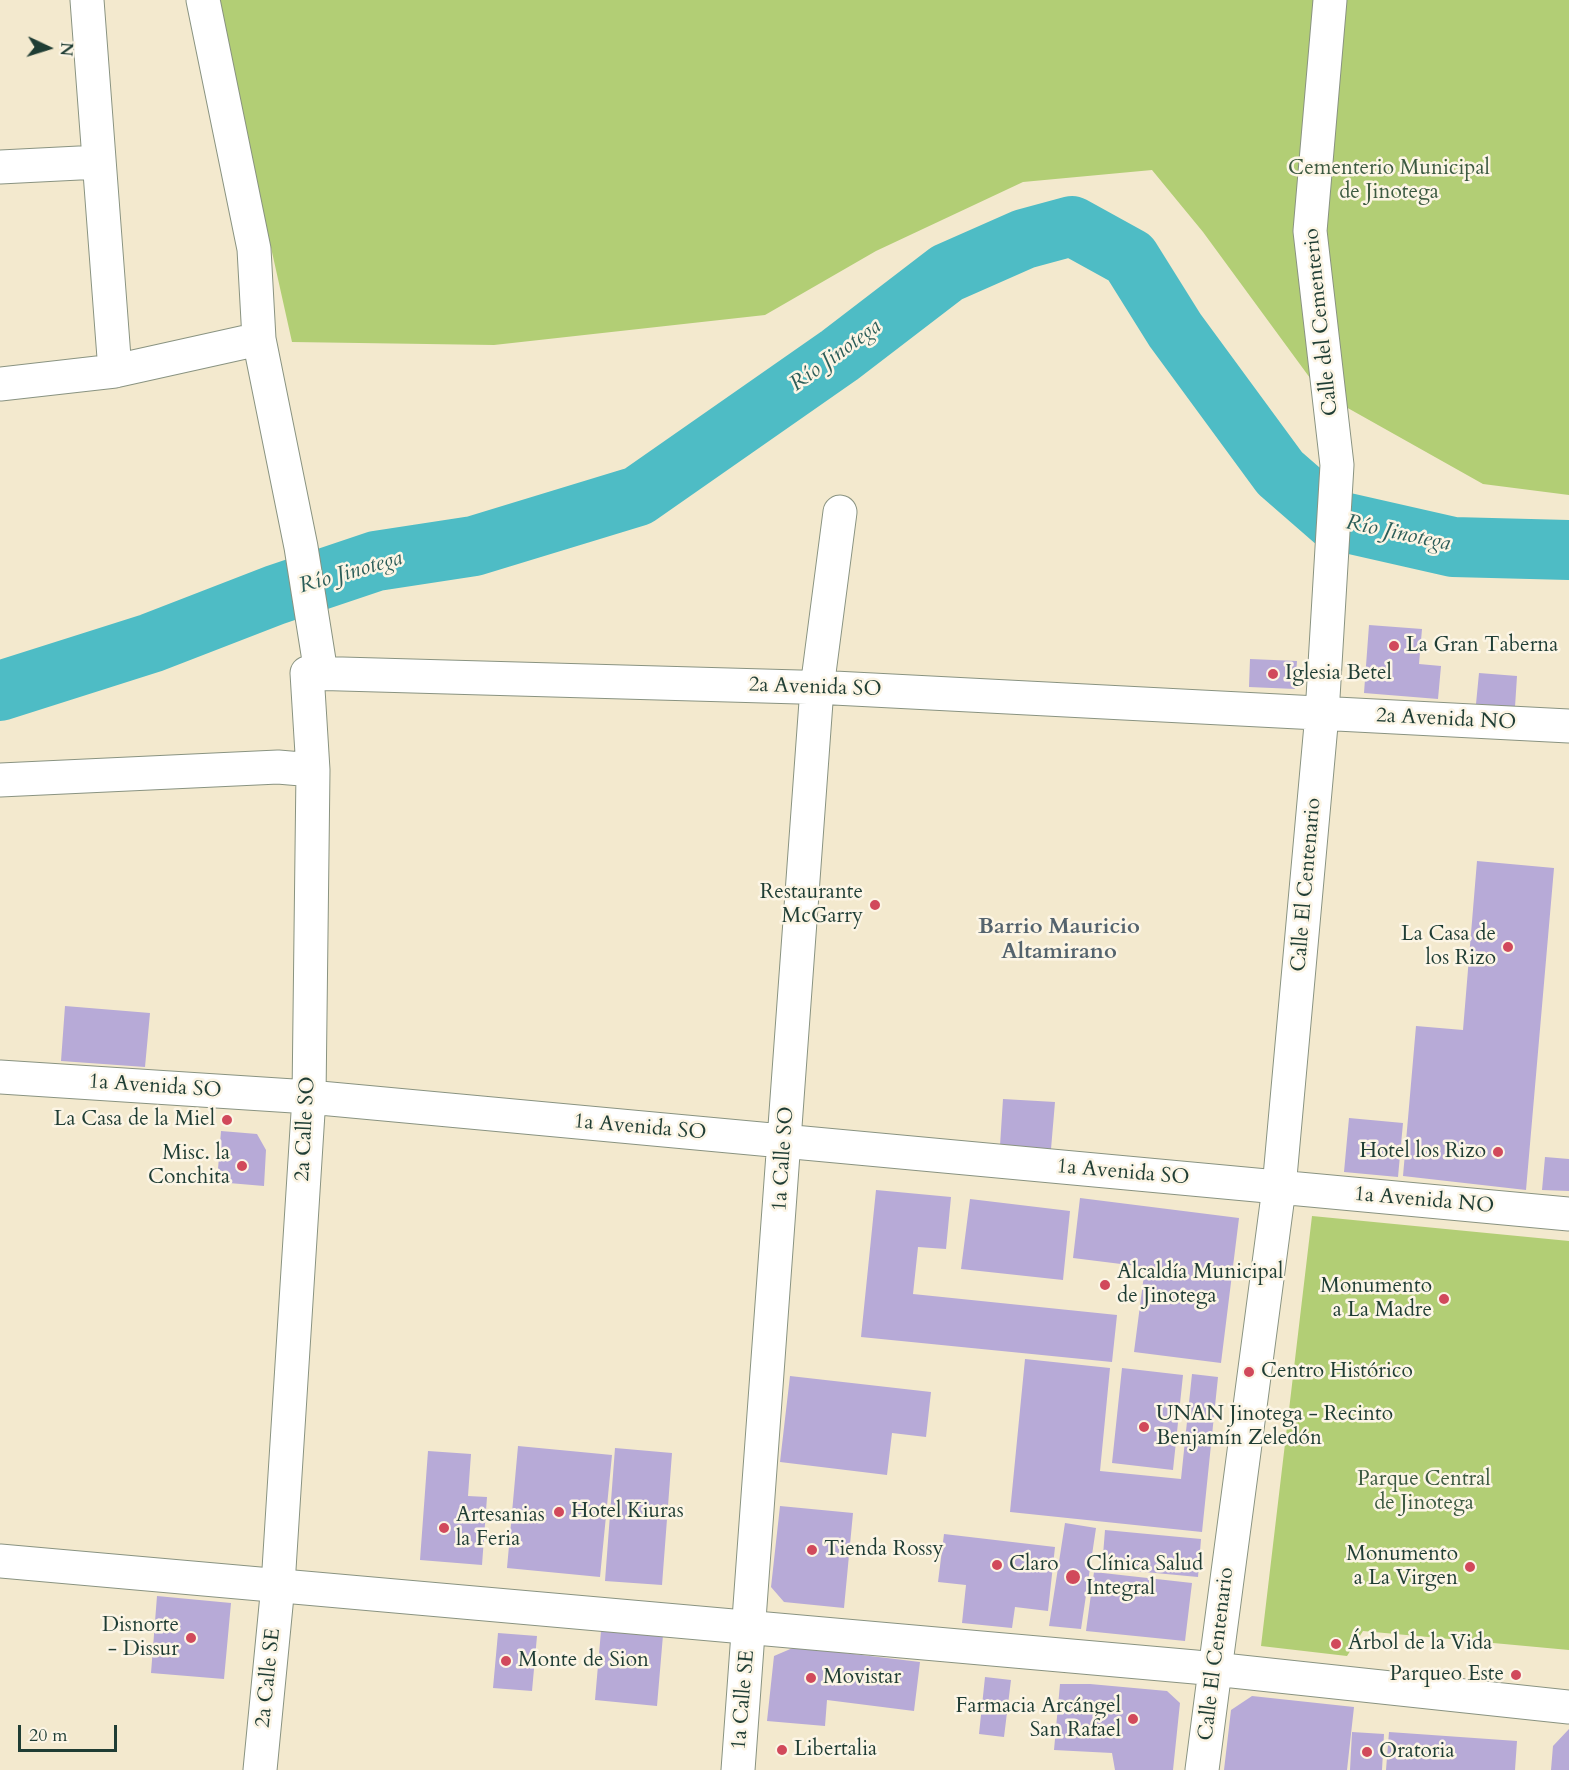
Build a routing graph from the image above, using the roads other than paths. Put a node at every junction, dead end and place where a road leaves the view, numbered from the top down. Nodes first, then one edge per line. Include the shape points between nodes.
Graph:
1 (87, 0) edge
2 (203, 0) edge
3 (1330, 0) edge
4 (99, 162) junction
5 (0, 167) edge
6 (259, 339) junction
7 (115, 371) junction
8 (0, 384) edge
9 (840, 512) dead end
10 (1329, 581) joint
11 (314, 673) junction
12 (817, 688) junction
13 (1322, 714) junction
14 (1569, 726) edge
15 (313, 770) junction
16 (0, 780) edge
17 (0, 1077) edge
18 (309, 1097) junction
19 (785, 1142) junction
20 (1277, 1200) junction
21 (1569, 1214) edge
22 (0, 1561) edge
23 (278, 1586) junction
24 (750, 1629) junction
25 (1215, 1670) junction
26 (1569, 1707) edge
27 (260, 1770) edge
28 (738, 1770) edge
29 (1202, 1770) edge

1 - 4 street
2 - 6 street, 2a Calle SO via 254,249
3 - 10 street, Calle del Cementerio via 1310,231 1337,465
4 - 5 street
4 - 7 street
6 - 7 street
6 - 11 street, 2a Calle SO via 317,639
7 - 8 street
9 - 12 street, 1a Calle SO
10 - 13 street, Calle El Centenario
11 - 12 street, 2a Avenida SO
11 - 15 street, 2a Calle SO
12 - 13 street, 2a Avenida SO
12 - 19 street, 1a Calle SO
13 - 14 street, 2a Avenida NO
13 - 20 street, Calle El Centenario
15 - 16 street via 278,767
15 - 18 street, 2a Calle SO
17 - 18 street, 1a Avenida SO
18 - 19 street, 1a Avenida SO
18 - 23 street, 2a Calle SO
19 - 20 street, 1a Avenida SO
19 - 24 street, 1a Calle SO
20 - 21 street, 1a Avenida NO
20 - 25 street, Calle El Centenario
22 - 23 street
23 - 24 street
23 - 27 street, 2a Calle SE
24 - 25 street
24 - 28 street, 1a Calle SE
25 - 26 street
25 - 29 street, Calle El Centenario

